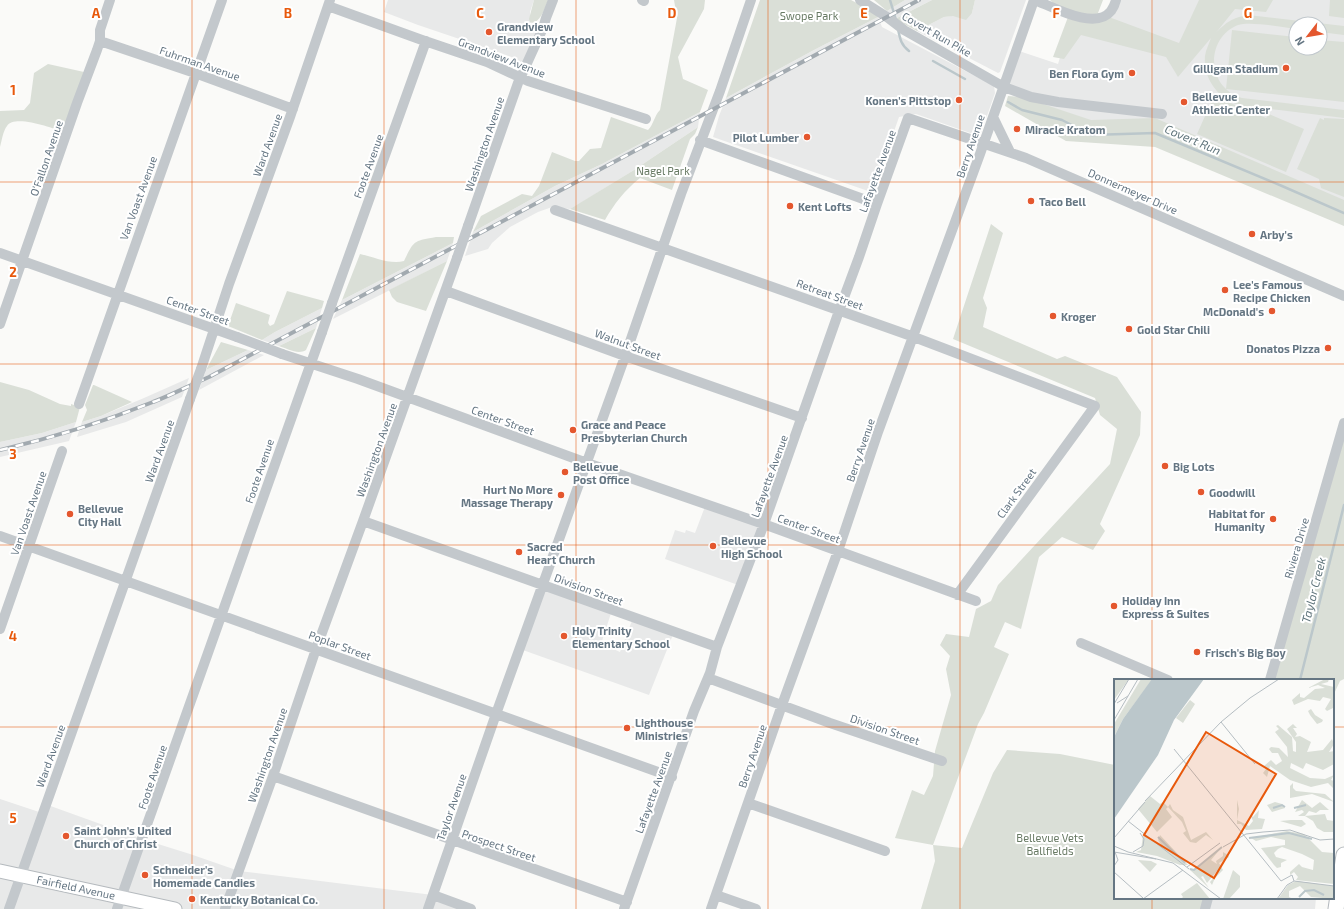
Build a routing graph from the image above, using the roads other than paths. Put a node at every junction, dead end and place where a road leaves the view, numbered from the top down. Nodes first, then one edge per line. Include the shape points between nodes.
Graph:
1 (110, 0) edge
2 (222, 0) edge
3 (553, 0) edge
4 (751, 0) edge
5 (860, 0) edge
6 (1034, 0) edge
7 (1116, 0) edge
8 (329, 3) edge
9 (100, 41) junction
10 (426, 41) junction
11 (195, 73) junction
12 (520, 78) junction
13 (1004, 87) junction
14 (292, 109) junction
15 (1162, 114) dead end
16 (993, 117) junction
17 (908, 118) joint
18 (646, 119) dead end
19 (700, 140) junction
20 (984, 143) junction
21 (1010, 152) junction
22 (877, 204) junction
23 (554, 210) dead end
24 (663, 249) junction
25 (0, 253) edge
26 (22, 261) junction
27 (446, 291) junction
28 (118, 295) junction
29 (1344, 296) edge
30 (839, 310) junction
31 (0, 324) edge
32 (214, 328) junction
33 (914, 337) junction
34 (625, 356) junction
35 (310, 364) junction
36 (407, 398) junction
37 (79, 404) dead end
38 (1095, 406) joint
39 (802, 418) junction
40 (1344, 423) edge
41 (62, 451) dead end
42 (587, 463) junction
43 (363, 521) junction
44 (764, 524) junction
45 (0, 536) edge
46 (29, 547) junction
47 (838, 551) junction
48 (125, 580) junction
49 (543, 586) junction
50 (957, 595) junction
51 (976, 601) dead end
52 (221, 616) junction
53 (0, 629) edge
54 (1081, 643) dead end
55 (717, 647) junction
56 (316, 649) junction
57 (708, 678) junction
58 (1166, 679) edge
59 (1270, 679) edge
60 (782, 705) junction
61 (496, 714) junction
62 (942, 761) dead end
63 (273, 776) junction
64 (672, 777) junction
65 (748, 803) junction
66 (452, 841) junction
67 (885, 851) dead end
68 (1344, 855) edge
69 (0, 870) edge
70 (20, 875) junction
71 (433, 895) junction
72 (716, 895) junction
73 (1208, 899) edge
74 (119, 903) edge
75 (626, 906) edge
76 (9, 909) edge
77 (175, 909) edge
78 (225, 909) edge
79 (428, 909) edge
80 (471, 909) edge
81 (711, 909) edge
82 (756, 909) edge
83 (1205, 909) edge
84 (1336, 909) edge

1 - 9 street, O’Fallon Avenue via 100,30
2 - 11 street, Van Voast Avenue
3 - 12 street, Washington Avenue
4 - 19 street, Taylor Avenue
5 - 13 street, Covert Run Pike via 894,24
6 - 7 street via 1093,20 1107,15
6 - 13 street, Berry Avenue
8 - 10 street, Grandview Avenue
8 - 14 street, Ward Avenue
9 - 11 street, Fuhrman Avenue
9 - 26 street, O’Fallon Avenue
10 - 12 street, Grandview Avenue via 494,64
10 - 35 street, Foote Avenue, bridge
11 - 14 street, Fuhrman Avenue
11 - 28 street, Van Voast Avenue
12 - 18 street, Grandview Avenue
12 - 27 street, Washington Avenue, bridge
13 - 15 street, Covert Run Pike via 1031,97 1058,102
13 - 16 street, Berry Avenue
14 - 32 street, Ward Avenue
16 - 20 street, Berry Avenue
16 - 21 street
17 - 20 street, Donnermeyer Drive
17 - 22 street, Lafayette Avenue
19 - 22 street
19 - 24 street, Taylor Avenue
20 - 21 street, Donnermeyer Drive
20 - 33 street, Berry Avenue
21 - 29 street, Donnermeyer Drive
22 - 30 street, Lafayette Avenue
23 - 24 street, Retreat Street
24 - 30 street, Retreat Street
24 - 34 street, Taylor Avenue
25 - 26 street, Center Street
26 - 28 street, Center Street
26 - 31 street, O’Fallon Avenue
27 - 34 street, Walnut Street
27 - 36 street, Washington Avenue
28 - 32 street, Center Street
28 - 37 street, Van Voast Avenue
30 - 33 street, Retreat Street
30 - 39 street, Lafayette Avenue
32 - 35 street, Center Street, bridge
32 - 48 street, Ward Avenue, bridge
33 - 38 street, Retreat Street
33 - 47 street, Berry Avenue via 878,432
34 - 39 street, Walnut Street
34 - 42 street, Taylor Avenue
35 - 36 street, Center Street
35 - 52 street, Foote Avenue
36 - 42 street, Center Street
36 - 43 street, Washington Avenue
38 - 50 street, Clark Street
39 - 44 street, Lafayette Avenue
40 - 59 street, Riviera Drive
41 - 46 street, Van Voast Avenue
42 - 44 street, Center Street
42 - 49 street, Taylor Avenue
43 - 49 street, Division Street
43 - 56 street, Washington Avenue
44 - 47 street, Center Street
44 - 55 street, Lafayette Avenue
45 - 46 street, Poplar Street
46 - 48 street, Poplar Street
46 - 53 street, Van Voast Avenue
47 - 50 street, Center Street
47 - 60 street, Berry Avenue
48 - 52 street, Poplar Street
48 - 70 street, Ward Avenue
49 - 55 street, Division Street
49 - 61 street, Taylor Avenue
50 - 51 street, Center Street
52 - 56 street, Poplar Street
52 - 74 street, Foote Avenue
54 - 58 street
55 - 57 street, Lafayette Avenue
56 - 61 street, Poplar Street
56 - 63 street, Washington Avenue
57 - 60 street, Division Street
57 - 64 street, Lafayette Avenue
60 - 62 street, Division Street
60 - 65 street, Berry Avenue
61 - 64 street, Poplar Street
61 - 66 street, Taylor Avenue
63 - 66 street, Prospect Street
63 - 78 street, Washington Avenue
64 - 75 street, Lafayette Avenue
65 - 67 street
65 - 72 street, Berry Avenue
66 - 71 street, Taylor Avenue
66 - 75 street, Prospect Street
68 - 84 highway
69 - 70 main road, Fairfield Avenue
70 - 74 main road, Fairfield Avenue
70 - 76 street, Ward Avenue
71 - 79 street, Taylor Avenue
71 - 80 street
72 - 81 street, Berry Avenue
72 - 82 street
73 - 83 street
74 - 77 main road, Fairfield Avenue

